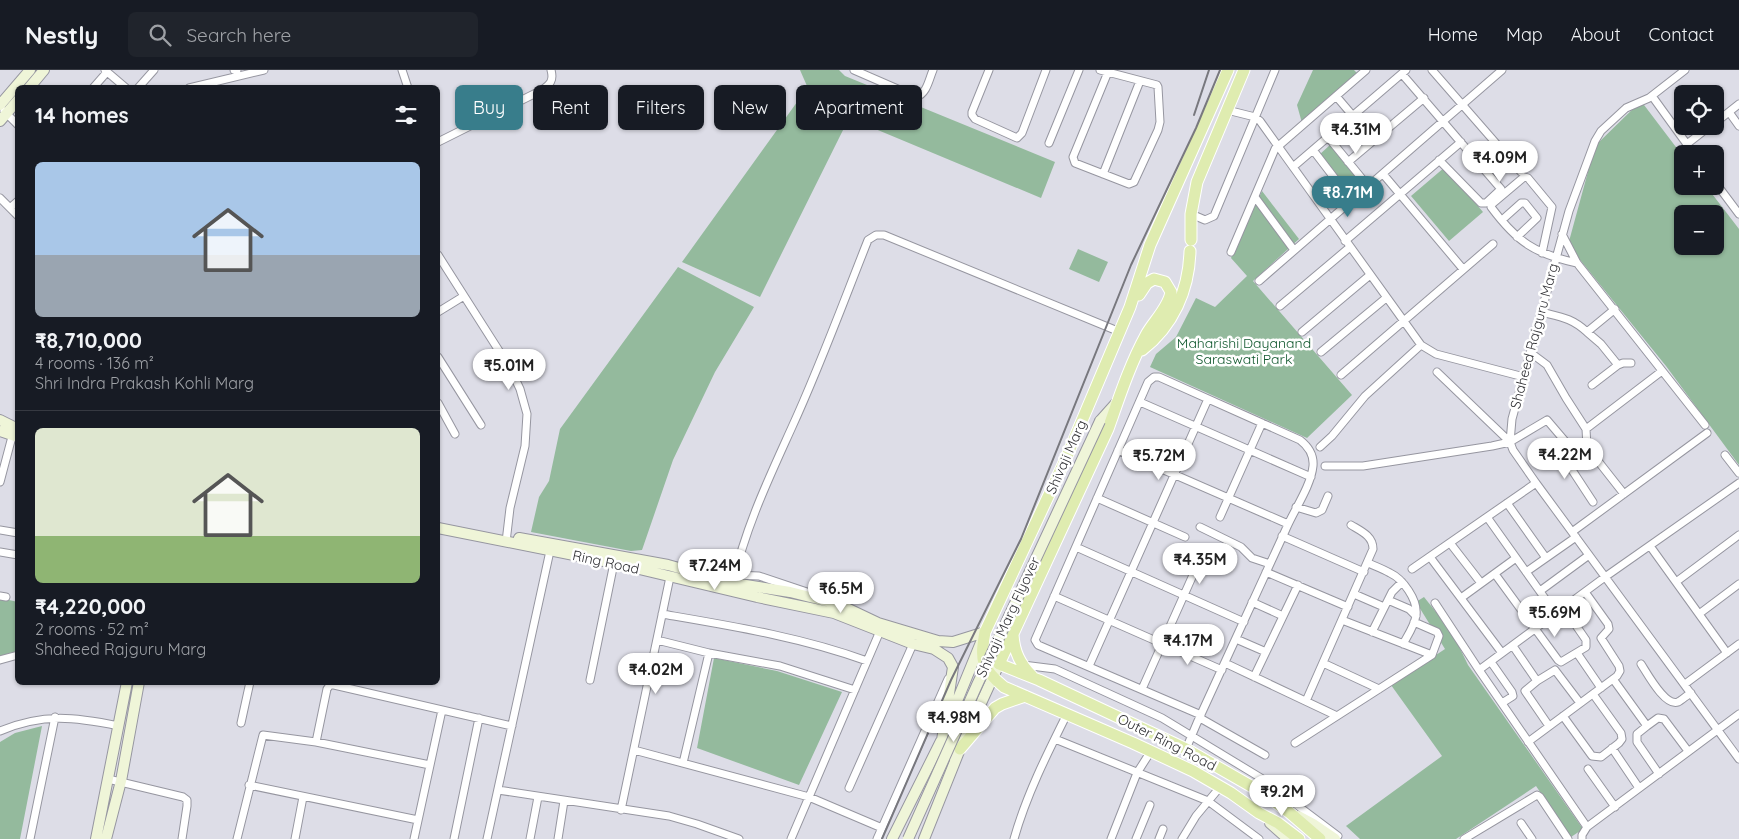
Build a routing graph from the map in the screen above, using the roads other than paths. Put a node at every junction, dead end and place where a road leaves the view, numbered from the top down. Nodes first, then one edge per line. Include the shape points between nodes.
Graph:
1 (30, 70) edge
2 (44, 70) edge
3 (154, 70) edge
4 (264, 70) edge
5 (402, 70) edge
6 (551, 70) edge
7 (854, 70) edge
8 (933, 70) edge
9 (989, 70) edge
10 (1046, 70) edge
11 (1079, 70) edge
12 (1228, 70) edge
13 (1244, 70) edge
14 (1275, 70) edge
15 (1366, 70) edge
16 (1432, 70) edge
17 (1502, 70) edge
18 (1685, 70) edge
19 (106, 71) edge
20 (1104, 71) edge
21 (236, 72) edge
22 (1404, 72) edge
23 (1140, 81) junction
24 (20, 85) edge
25 (31, 85) edge
26 (96, 85) edge
27 (122, 85) edge
28 (141, 85) edge
29 (198, 85) edge
30 (407, 85) edge
31 (15, 92) edge
32 (1336, 96) junction
33 (1652, 96) junction
34 (1424, 98) junction
35 (15, 102) edge
36 (1739, 104) edge
37 (1463, 105) junction
38 (1227, 110) junction
39 (2, 111) edge
40 (1729, 112) junction
41 (1353, 116) junction
42 (1724, 116) edge
43 (1255, 117) junction
44 (15, 122) edge
45 (1444, 122) junction
46 (1739, 126) edge
47 (1698, 135) edge
48 (1328, 138) junction
49 (440, 141) edge
50 (1049, 142) dead end
51 (1461, 142) junction
52 (1687, 144) joint
53 (1278, 146) junction
54 (1313, 150) junction
55 (1440, 160) junction
56 (1348, 162) junction
57 (1293, 167) junction
58 (1521, 172) dead end
59 (1103, 174) junction
60 (1383, 174) junction
61 (1368, 186) junction
62 (1400, 194) junction
63 (1724, 194) edge
64 (1255, 197) junction
65 (0, 198) edge
66 (1352, 201) junction
67 (15, 204) edge
68 (10, 208) junction
69 (15, 213) edge
70 (1191, 214) junction
71 (1739, 214) edge
72 (1330, 219) junction
73 (1502, 220) junction
74 (1562, 234) junction
75 (1517, 237) junction
76 (1345, 241) junction
77 (1492, 244) dead end
78 (1350, 248) junction
79 (1294, 250) junction
80 (1231, 252) dead end
81 (1542, 253) junction
82 (440, 257) edge
83 (1555, 258) junction
84 (1577, 263) junction
85 (1463, 269) junction
86 (1370, 275) junction
87 (1259, 281) dead end
88 (464, 296) junction
89 (1386, 298) junction
90 (1280, 306) dead end
91 (440, 308) edge
92 (1615, 309) junction
93 (1541, 312) junction
94 (1403, 321) junction
95 (1120, 332) junction
96 (1302, 332) dead end
97 (1587, 332) junction
98 (1419, 343) junction
99 (1138, 352) junction
100 (1321, 352) dead end
101 (1531, 353) junction
102 (440, 360) edge
103 (1631, 363) dead end
104 (1618, 365) junction
105 (1662, 371) junction
106 (1437, 372) dead end
107 (1341, 375) dead end
108 (1524, 376) junction
109 (1592, 385) dead end
110 (1208, 399) junction
111 (1118, 401) junction
112 (1140, 402) junction
113 (440, 407) edge
114 (0, 420) edge
115 (1262, 423) junction
116 (481, 425) dead end
117 (1706, 425) dead end
118 (1195, 426) junction
119 (1586, 429) junction
120 (0, 431) edge
121 (15, 432) edge
122 (1708, 433) dead end
123 (455, 434) dead end
124 (1510, 442) junction
125 (1587, 447) junction
126 (1320, 448) dead end
127 (1118, 450) junction
128 (1249, 450) junction
129 (1576, 454) junction
130 (1725, 455) dead end
131 (1325, 466) dead end
132 (1739, 473) edge
133 (1174, 474) junction
134 (1311, 477) junction
135 (0, 482) edge
136 (1536, 483) junction
137 (1739, 483) edge
138 (1624, 494) junction
139 (1328, 496) dead end
140 (1097, 498) junction
141 (1227, 498) junction
142 (1593, 502) dead end
143 (1507, 503) junction
144 (1296, 507) junction
145 (1220, 517) dead end
146 (1487, 517) junction
147 (440, 522) edge
148 (1152, 522) junction
149 (1288, 524) junction
150 (1351, 525) dead end
151 (1200, 527) dead end
152 (440, 528) edge
153 (0, 530) edge
154 (15, 532) edge
155 (1574, 534) junction
156 (1739, 535) edge
157 (1282, 536) junction
158 (1185, 537) dead end
159 (506, 539) junction
160 (1450, 543) junction
161 (1650, 546) junction
162 (1076, 547) junction
163 (550, 551) junction
164 (0, 552) edge
165 (15, 554) edge
166 (1589, 555) junction
167 (1430, 556) junction
168 (1516, 558) junction
169 (1546, 558) junction
170 (614, 563) junction
171 (1368, 563) junction
172 (1270, 564) junction
173 (1197, 566) dead end
174 (1412, 569) dead end
175 (1130, 571) junction
176 (1266, 572) junction
177 (1364, 572) junction
178 (1526, 572) junction
179 (1495, 574) junction
180 (670, 577) junction
181 (1605, 577) junction
182 (734, 579) junction
183 (1402, 582) junction
184 (1676, 582) junction
185 (1481, 584) junction
186 (1739, 584) edge
187 (1298, 585) junction
188 (1540, 591) junction
189 (1586, 592) junction
190 (1354, 594) junction
191 (1184, 595) junction
192 (1054, 596) junction
193 (1461, 598) junction
194 (1001, 599) junction
195 (1388, 600) junction
196 (1252, 602) junction
197 (1435, 603) dead end
198 (1348, 606) junction
199 (1384, 607) junction
200 (1564, 608) junction
201 (1024, 609) junction
202 (662, 614) junction
203 (1556, 614) junction
204 (1699, 614) junction
205 (1283, 616) junction
206 (1415, 619) junction
207 (1109, 620) junction
208 (1342, 620) junction
209 (1244, 622) junction
210 (1535, 629) junction
211 (880, 631) junction
212 (985, 632) junction
213 (1372, 632) junction
214 (1013, 633) junction
215 (1236, 639) junction
216 (657, 640) junction
217 (951, 642) junction
218 (1162, 643) junction
219 (914, 644) junction
220 (1403, 644) junction
221 (1739, 644) edge
222 (936, 645) junction
223 (1513, 646) junction
224 (1266, 652) junction
225 (709, 653) junction
226 (1502, 653) junction
227 (1577, 653) junction
228 (1727, 653) junction
229 (1432, 655) junction
230 (15, 656) edge
231 (0, 660) edge
232 (867, 661) junction
233 (1491, 662) junction
234 (1323, 663) junction
235 (999, 664) junction
236 (1641, 664) dead end
237 (1022, 665) junction
238 (1089, 666) junction
239 (953, 667) junction
240 (1223, 667) junction
241 (1479, 670) junction
242 (1254, 677) junction
243 (993, 678) junction
244 (1613, 679) junction
245 (590, 680) dead end
246 (1039, 680) junction
247 (1537, 680) junction
248 (1685, 684) junction
249 (126, 685) edge
250 (138, 685) edge
251 (249, 685) edge
252 (1601, 688) junction
253 (1142, 689) junction
254 (1379, 689) junction
255 (855, 690) junction
256 (1691, 692) junction
257 (1593, 694) junction
258 (1025, 696) junction
259 (1306, 701) junction
260 (1502, 703) junction
261 (1580, 704) junction
262 (442, 710) junction
263 (1067, 714) junction
264 (1739, 714) edge
265 (1337, 716) junction
266 (1563, 716) junction
267 (55, 717) junction
268 (1200, 717) junction
269 (479, 718) junction
270 (241, 723) dead end
271 (119, 726) junction
272 (512, 726) junction
273 (1550, 726) junction
274 (1646, 726) junction
275 (1718, 729) junction
276 (0, 731) edge
277 (1192, 736) junction
278 (1055, 739) junction
279 (941, 741) junction
280 (316, 742) junction
281 (1528, 742) junction
282 (1296, 743) dead end
283 (1612, 748) junction
284 (960, 749) junction
285 (1186, 749) junction
286 (634, 750) junction
287 (1151, 751) junction
288 (1688, 751) junction
289 (1265, 755) dead end
290 (1739, 759) edge
291 (683, 763) junction
292 (430, 765) junction
293 (1588, 769) dead end
294 (1137, 773) junction
295 (1658, 774) junction
296 (108, 779) junction
297 (121, 781) junction
298 (249, 785) junction
299 (1220, 786) junction
300 (849, 788) dead end
301 (1639, 788) junction
302 (498, 790) junction
303 (303, 796) junction
304 (538, 797) junction
305 (809, 798) junction
306 (564, 801) junction
307 (1208, 801) junction
308 (1150, 805) dead end
309 (1615, 807) junction
310 (621, 810) junction
311 (1259, 813) junction
312 (1290, 813) junction
313 (418, 820) junction
314 (1521, 823) dead end
315 (1587, 827) junction
316 (882, 828) junction
317 (1163, 829) dead end
318 (1337, 837) edge
319 (558, 838) edge
320 (1467, 838) edge
321 (30, 839) edge
322 (96, 839) edge
323 (106, 839) edge
324 (182, 839) edge
325 (237, 839) edge
326 (295, 839) edge
327 (414, 839) edge
328 (454, 839) edge
329 (487, 839) edge
330 (530, 839) edge
331 (567, 839) edge
332 (739, 839) edge
333 (791, 839) edge
334 (878, 839) edge
335 (892, 839) edge
336 (908, 839) edge
337 (924, 839) edge
338 (1014, 839) edge
339 (1111, 839) edge
340 (1136, 839) edge
341 (1159, 839) edge
342 (1182, 839) edge
343 (1259, 839) edge
344 (1288, 839) edge
345 (1299, 839) edge
346 (1320, 839) edge
347 (1531, 839) edge
348 (1568, 839) edge
349 (1582, 839) edge

1 - 24 street
2 - 25 street
3 - 28 street
4 - 21 street
5 - 30 street
6 - 49 street via 553,79 542,90
7 - 8 street via 916,97 924,92
9 - 10 street via 972,115 1017,138 1022,133
11 - 50 street
12 - 95 main road, Shivaji Marg via 1150,244
13 - 38 main road, Shivaji Marg
14 - 43 street
15 - 32 street
16 - 37 street
17 - 37 street
18 - 33 street, Shaheed Rajguru Marg
19 - 26 street
19 - 27 street
20 - 23 street
20 - 59 street via 1072,157 1075,163
21 - 29 street
22 - 34 street
22 - 41 street
23 - 59 street
23 - 59 street via 1158,87 1158,130 1132,184
31 - 39 street
32 - 41 street
32 - 53 street
33 - 52 street
33 - 74 street, Shaheed Rajguru Marg via 1626,108 1597,136
34 - 45 street
34 - 56 street
35 - 39 street
36 - 40 street
37 - 45 street
37 - 58 street
38 - 43 street
38 - 70 main road, Shivaji Marg via 1197,182
39 - 44 street
40 - 42 street
40 - 46 street
41 - 48 street
43 - 53 street
43 - 70 street via 1214,216 1205,220
45 - 51 street
45 - 60 street
47 - 52 street
48 - 54 street
48 - 56 street
51 - 55 street
51 - 55 street via 1502,189 1486,203 1481,203
53 - 57 street
53 - 64 street
54 - 57 street
54 - 66 street
55 - 62 street
56 - 61 street
57 - 72 street
60 - 61 street
60 - 62 street
61 - 66 street
62 - 76 street
62 - 85 street
63 - 71 street
64 - 79 street
64 - 80 street
65 - 68 street
66 - 72 street
67 - 68 street
68 - 69 street
70 - 99 main road, Shivaji Marg via 1186,283 1174,313 1155,338
72 - 76 street
72 - 79 street
73 - 75 street
73 - 75 street via 1525,203 1537,218
73 - 81 street via 1492,204 1522,178 1528,178 1552,206
74 - 83 street, Shaheed Rajguru Marg
74 - 84 street
75 - 81 street
76 - 78 street
77 - 85 street
78 - 86 street
78 - 90 street
79 - 87 street
81 - 83 street
82 - 88 street
83 - 84 street
83 - 93 street, Shaheed Rajguru Marg
84 - 92 street
85 - 94 street
86 - 89 street
86 - 96 street
88 - 91 street
88 - 159 street via 510,368 527,414 525,446
89 - 94 street
89 - 100 street
92 - 97 street
92 - 105 street
93 - 97 street via 1576,322
93 - 101 street, Shaheed Rajguru Marg
94 - 98 street
94 - 107 street
95 - 99 main road via 1147,283 1158,279 1165,282 1170,288 1169,300
95 - 182 street via 884,234 868,240 752,519
95 - 194 main road, Shivaji Marg
97 - 104 street
98 - 108 street via 1436,354
98 - 126 street via 1365,396
99 - 111 main road, Shivaji Marg
101 - 108 street, Shaheed Rajguru Marg
101 - 119 street via 1547,365
102 - 116 street
103 - 104 street
104 - 109 street
105 - 117 street
105 - 119 street
106 - 124 street
108 - 124 street, Shaheed Rajguru Marg via 1512,419
110 - 112 street via 1159,376 1148,382
110 - 115 street
110 - 118 street
111 - 201 main road, Shivaji Marg
111 - 336 street, Shivaji Marg Flyover, bridge via 1100,421
112 - 118 street
112 - 127 street
113 - 123 street
114 - 121 street
115 - 128 street
115 - 134 street via 1306,445 1312,454
118 - 128 street
118 - 133 street
119 - 125 street
120 - 121 street
121 - 135 street
122 - 138 street
124 - 129 street via 1547,420
124 - 131 street via 1363,466
124 - 136 street
125 - 129 street
125 - 138 street
127 - 133 street
127 - 140 street
128 - 134 street
128 - 141 street
129 - 142 street via 1570,464 1572,470
130 - 132 street
133 - 141 street
133 - 148 street
134 - 144 street
136 - 143 street
136 - 155 street
137 - 161 street
138 - 155 street
139 - 144 street via 1320,512
140 - 148 street
140 - 162 street
141 - 145 street
141 - 149 street
143 - 146 street
143 - 169 street
144 - 149 street
146 - 160 street
146 - 168 street
147 - 159 street, Ring Road
148 - 158 street
148 - 175 street
149 - 157 street
150 - 171 street via 1373,543
151 - 172 street via 1241,546 1252,558
152 - 159 street, Ring Road
153 - 154 street
155 - 166 street
155 - 169 street
156 - 184 street
157 - 172 street
157 - 177 street
159 - 163 street, Ring Road
159 - 182 street, Ring Road
160 - 167 street
160 - 185 street
161 - 181 street
161 - 184 street
162 - 175 street
162 - 192 street
163 - 170 street, Ring Road
163 - 272 street
164 - 165 street
166 - 181 street
166 - 188 street
167 - 174 street
167 - 193 street
168 - 178 street
168 - 179 street
169 - 178 street
170 - 180 street, Ring Road
170 - 245 street
171 - 177 street
171 - 183 street
172 - 176 street
173 - 191 street
175 - 191 street
175 - 207 street
176 - 187 street
176 - 196 street
177 - 190 street
178 - 188 street
179 - 185 street
179 - 210 street
180 - 202 street
180 - 211 street, Ring Road via 834,612
181 - 189 street
181 - 248 street
182 - 217 street via 759,576
182 - 222 street, Ring Road via 838,604
183 - 195 street
183 - 206 street via 1416,608
184 - 204 street
185 - 193 street
186 - 204 street
187 - 198 street
187 - 205 street
188 - 203 street
189 - 200 street
189 - 244 street via 1608,624 1609,629 1601,638 1619,666 1620,671
190 - 198 street
190 - 199 street
191 - 209 street
191 - 218 street
192 - 207 street
192 - 238 street via 1035,643
193 - 226 street
194 - 201 main road via 1001,609 1009,616 1016,616
194 - 212 main road, Shivaji Marg
195 - 199 street
195 - 206 street via 1409,609
196 - 205 street
196 - 209 street
197 - 241 street
198 - 208 street
199 - 213 street
200 - 203 street
200 - 227 street via 1586,640 1586,647
201 - 214 main road, Shivaji Marg
202 - 216 street
202 - 232 street via 760,631 832,648
203 - 210 street
204 - 228 street
205 - 224 street
206 - 220 street
206 - 229 street via 1439,636
207 - 218 street
207 - 238 street
208 - 213 street
208 - 234 street
209 - 215 street
210 - 223 street
210 - 227 street via 1558,660 1564,662
211 - 219 street, Ring Road
211 - 232 street
212 - 217 street, Ring Road
212 - 243 main road via 983,664
212 - 279 street, Shivaji Marg
213 - 220 street
214 - 235 main road, Shivaji Marg
214 - 237 main road
215 - 224 street
215 - 240 street
216 - 225 street
216 - 286 street
217 - 222 street, Ring Road
218 - 240 street
218 - 253 street
219 - 222 street, Ring Road
219 - 300 street
220 - 229 street
221 - 228 street
222 - 239 street, Ring Road
223 - 226 street
223 - 247 street
224 - 242 street
225 - 255 street via 780,666
225 - 291 street
226 - 233 street
227 - 252 street
228 - 248 street
229 - 254 street
230 - 231 street
232 - 255 street
233 - 241 street
233 - 260 street via 1512,692 1513,696
234 - 254 street
234 - 259 street
235 - 243 street, Shivaji Marg
235 - 246 main road
236 - 256 street via 1665,699 1672,703
237 - 246 main road
237 - 277 street via 1055,669 1162,718
238 - 253 street
239 - 279 street
239 - 316 street
240 - 242 street
240 - 268 street
241 - 260 street
242 - 259 street
243 - 258 main road, Outer Ring Road
243 - 284 street, Shivaji Marg
244 - 252 street
244 - 274 street
246 - 285 main road, Outer Ring Road
247 - 261 street via 1555,670
247 - 273 street via 1525,691
248 - 256 street
249 - 271 street
250 - 297 street
251 - 270 street
252 - 257 street
253 - 268 street
254 - 265 street
255 - 305 street
256 - 275 street
257 - 261 street
257 - 283 street via 1621,733 1622,739
258 - 263 main road, Outer Ring Road
258 - 284 main road via 995,708
259 - 265 street
260 - 281 street
261 - 266 street
262 - 269 street
262 - 280 street via 330,685
262 - 292 street
263 - 278 street
263 - 287 main road, Outer Ring Road
264 - 275 street
265 - 282 street
266 - 273 street
266 - 283 street via 1592,756 1601,757
267 - 271 street
267 - 276 street via 27,721
267 - 321 street
268 - 277 street
268 - 289 street
269 - 272 street
269 - 328 street
271 - 296 street
272 - 302 street
273 - 281 street
274 - 288 street via 1658,718 1664,719
274 - 295 street via 1637,734 1637,742
275 - 288 street
275 - 290 street
277 - 285 street
277 - 318 street via 1261,778
278 - 294 street
278 - 338 street
279 - 284 street via 946,754
279 - 335 street, Shivaji Marg
280 - 292 street
280 - 298 street via 263,734
281 - 315 street
283 - 301 street
284 - 337 street, Shivaji Marg
285 - 312 main road, Outer Ring Road via 1263,793
286 - 291 street
286 - 310 street
287 - 294 street
287 - 299 main road, Outer Ring Road
288 - 295 street
291 - 305 street
292 - 313 street
293 - 309 street
294 - 307 street
294 - 339 street
295 - 301 street
296 - 297 street
296 - 322 street
297 - 323 street
297 - 324 street via 187,800
298 - 303 street
298 - 325 street
299 - 307 street
299 - 311 main road, Outer Ring Road
301 - 309 street
302 - 304 street
302 - 329 street
303 - 313 street
303 - 326 street
304 - 306 street
304 - 330 street
305 - 316 street
305 - 333 street
306 - 310 street
306 - 319 street
307 - 342 street
307 - 343 street
308 - 340 street
309 - 315 street
310 - 332 street via 669,816
311 - 344 street, Outer Ring Road
311 - 345 main road, Outer Ring Road
312 - 318 street, Outer Ring Road
312 - 346 main road, Outer Ring Road
313 - 327 street
314 - 347 street
315 - 349 street
316 - 334 street
317 - 341 street
319 - 331 street
320 - 348 street via 1536,795

